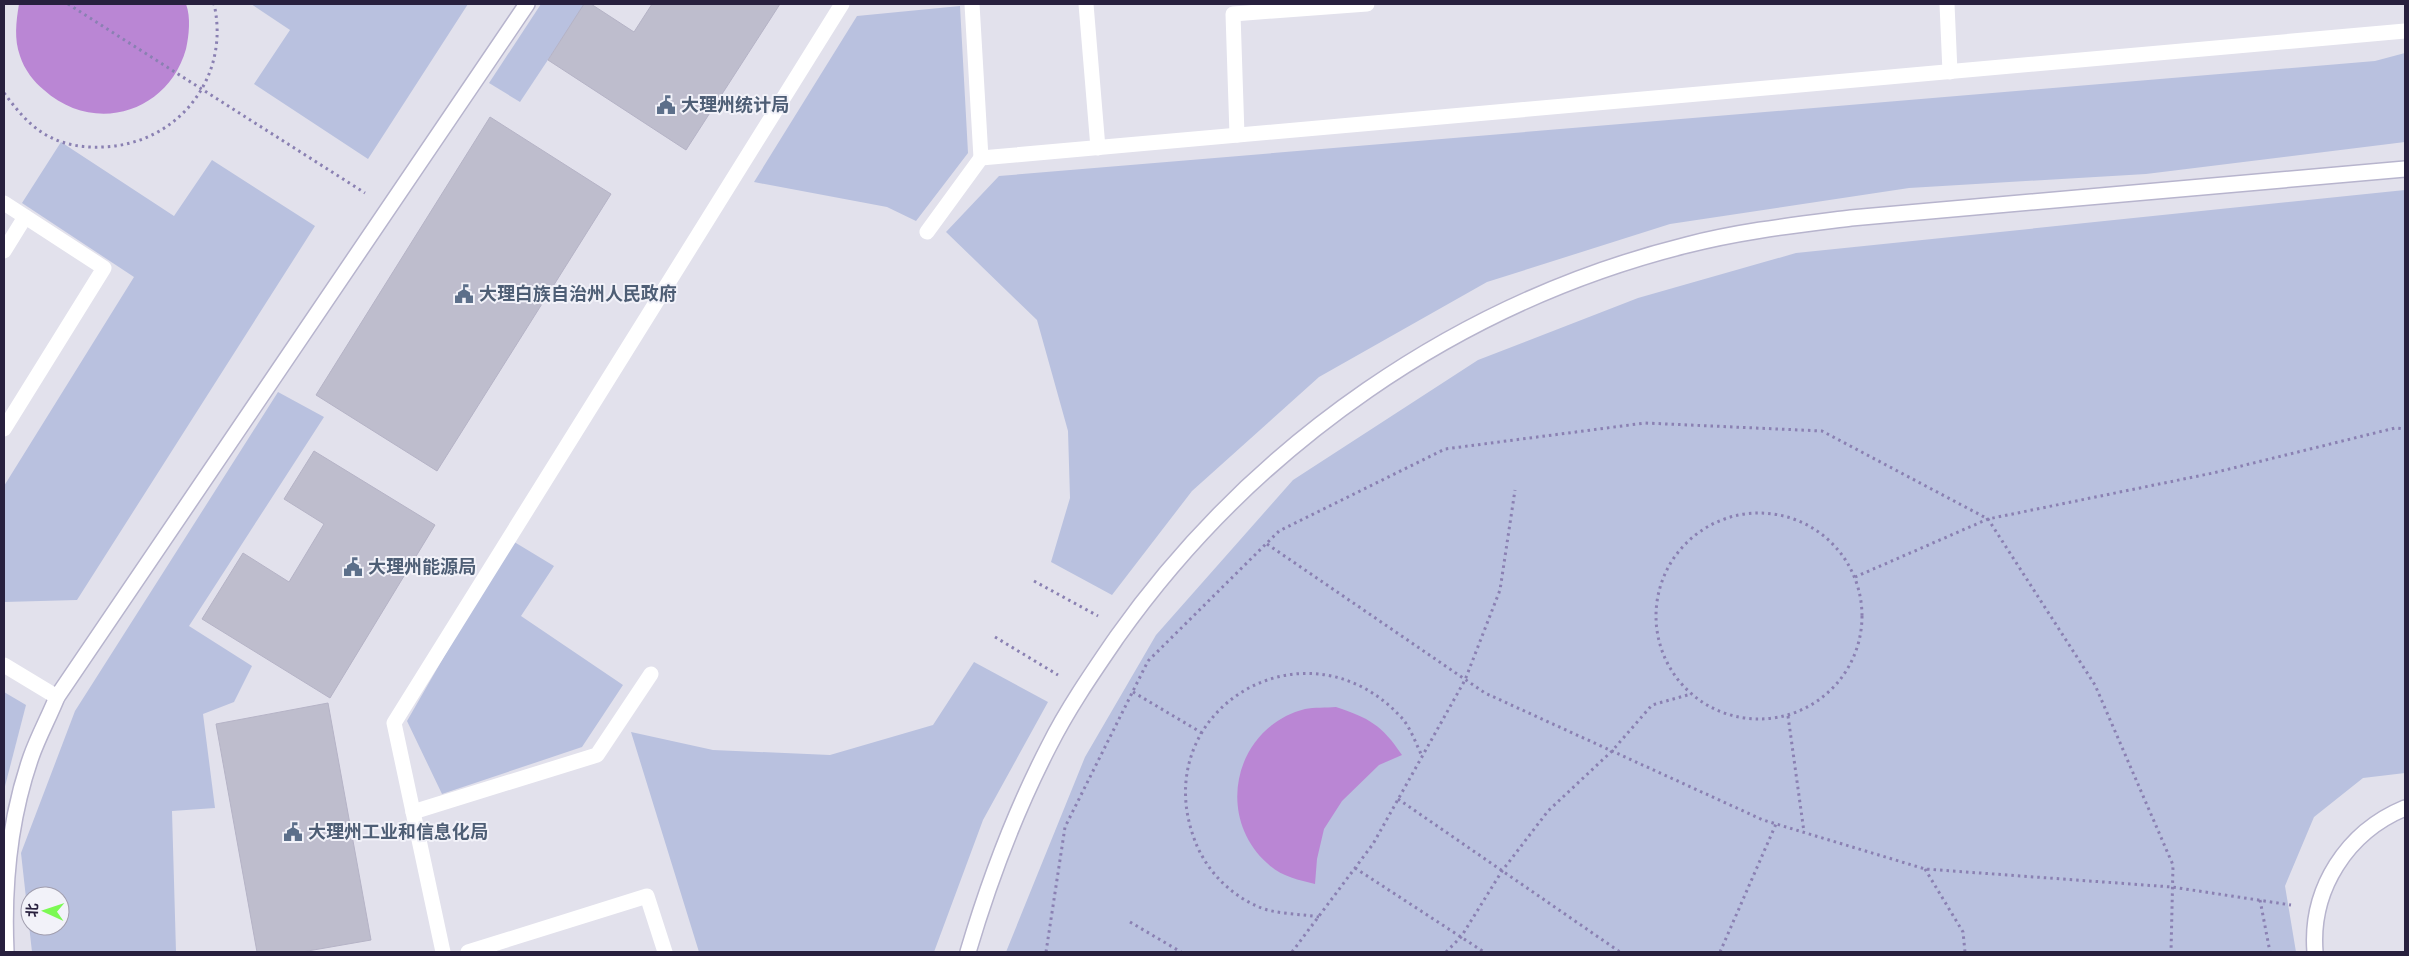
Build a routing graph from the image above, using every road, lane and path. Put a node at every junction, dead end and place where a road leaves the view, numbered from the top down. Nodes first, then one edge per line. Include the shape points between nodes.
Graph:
1 (68, 4) edge
2 (214, 4) edge
3 (527, 4) edge
4 (842, 4) edge
5 (972, 4) edge
6 (1086, 4) edge
7 (1366, 4) edge
8 (1947, 4) edge
9 (2405, 31) edge
10 (1950, 72) junction
11 (201, 90) junction
12 (4, 93) edge
13 (1237, 135) junction
14 (1098, 148) junction
15 (981, 158) junction
16 (2405, 169) edge
17 (340, 178) dead end
18 (4, 203) edge
19 (25, 217) junction
20 (927, 232) dead end
21 (4, 251) edge
22 (4, 429) edge
23 (2405, 429) edge
24 (1515, 490) dead end
25 (1988, 519) junction
26 (1266, 544) junction
27 (1855, 577) junction
28 (1034, 581) dead end
29 (1123, 629) junction
30 (995, 637) dead end
31 (4, 664) edge
32 (651, 674) dead end
33 (1464, 680) junction
34 (1082, 690) junction
35 (1132, 692) junction
36 (1691, 694) junction
37 (57, 697) junction
38 (1788, 716) junction
39 (1202, 733) junction
40 (1612, 751) junction
41 (1422, 756) junction
42 (1398, 799) junction
43 (2405, 808) edge
44 (413, 812) junction
45 (1776, 824) junction
46 (1804, 832) junction
47 (1355, 868) junction
48 (1924, 869) junction
49 (1502, 871) junction
50 (2172, 887) junction
51 (2260, 900) junction
52 (2316, 908) junction
53 (1319, 917) junction
54 (1130, 922) dead end
55 (1461, 937) junction
56 (6, 952) edge
57 (443, 952) edge
58 (468, 952) edge
59 (665, 952) edge
60 (968, 952) edge
61 (1046, 952) edge
62 (1181, 952) edge
63 (1292, 952) edge
64 (1446, 952) edge
65 (1484, 952) edge
66 (1620, 952) edge
67 (1720, 952) edge
68 (1965, 952) edge
69 (2171, 952) edge
70 (2270, 952) edge
71 (2315, 952) edge

1 - 11 path
2 - 11 path via 216,46 207,81
3 - 37 street
4 - 44 street via 394,723
5 - 15 street
6 - 14 street
7 - 13 street via 1233,14
8 - 10 street
9 - 10 street
10 - 13 street
11 - 12 path via 186,112 157,135 122,147 86,148 50,137 20,116
11 - 17 path
13 - 14 street
14 - 15 street
15 - 20 street
16 - 29 street via 1768,228 1687,245 1607,269 1530,299 1455,336 1383,378 1316,427 1252,481 1194,540
18 - 19 street
19 - 21 street
19 - 22 street via 104,268
23 - 25 path via 2395,428 2212,473
24 - 33 path via 1500,590
25 - 26 path via 1822,431 1645,423 1445,449 1280,531
25 - 27 path
25 - 50 path via 2095,685 2173,864
26 - 33 path
26 - 35 path via 1148,661
27 - 36 path via 1838,549 1813,527 1782,515 1741,515 1717,522 1689,540 1668,566 1658,599 1658,634 1669,667
27 - 38 path via 1862,610 1859,644 1844,676 1819,700
28 - 29 path
29 - 34 street
30 - 34 path
31 - 37 street
32 - 44 street via 597,755
33 - 40 path via 1485,693
33 - 41 path
34 - 60 street via 1050,745 1014,820 984,898
35 - 39 path
35 - 61 path via 1065,827
36 - 38 path via 1720,712 1754,720
36 - 40 path via 1652,705
37 - 56 street via 32,756 10,841 4,910
38 - 46 path
39 - 41 path via 1220,708 1253,684 1293,673 1333,675 1371,690 1402,717
39 - 53 path via 1186,779 1187,819 1201,856 1226,887 1260,908
40 - 45 path
40 - 49 path via 1548,811
41 - 42 path
42 - 47 path via 1373,844
42 - 49 path
43 - 52 street via 2359,835 2344,854
44 - 57 street
45 - 46 path
45 - 67 path
46 - 48 path
47 - 53 path
47 - 55 path
48 - 50 path
48 - 68 path via 1963,932
49 - 55 path
49 - 66 path
50 - 51 path
50 - 69 path
51 - 52 path
51 - 70 path
52 - 71 street
53 - 63 path
54 - 62 path
55 - 64 path
55 - 65 path
58 - 59 street via 647,896

